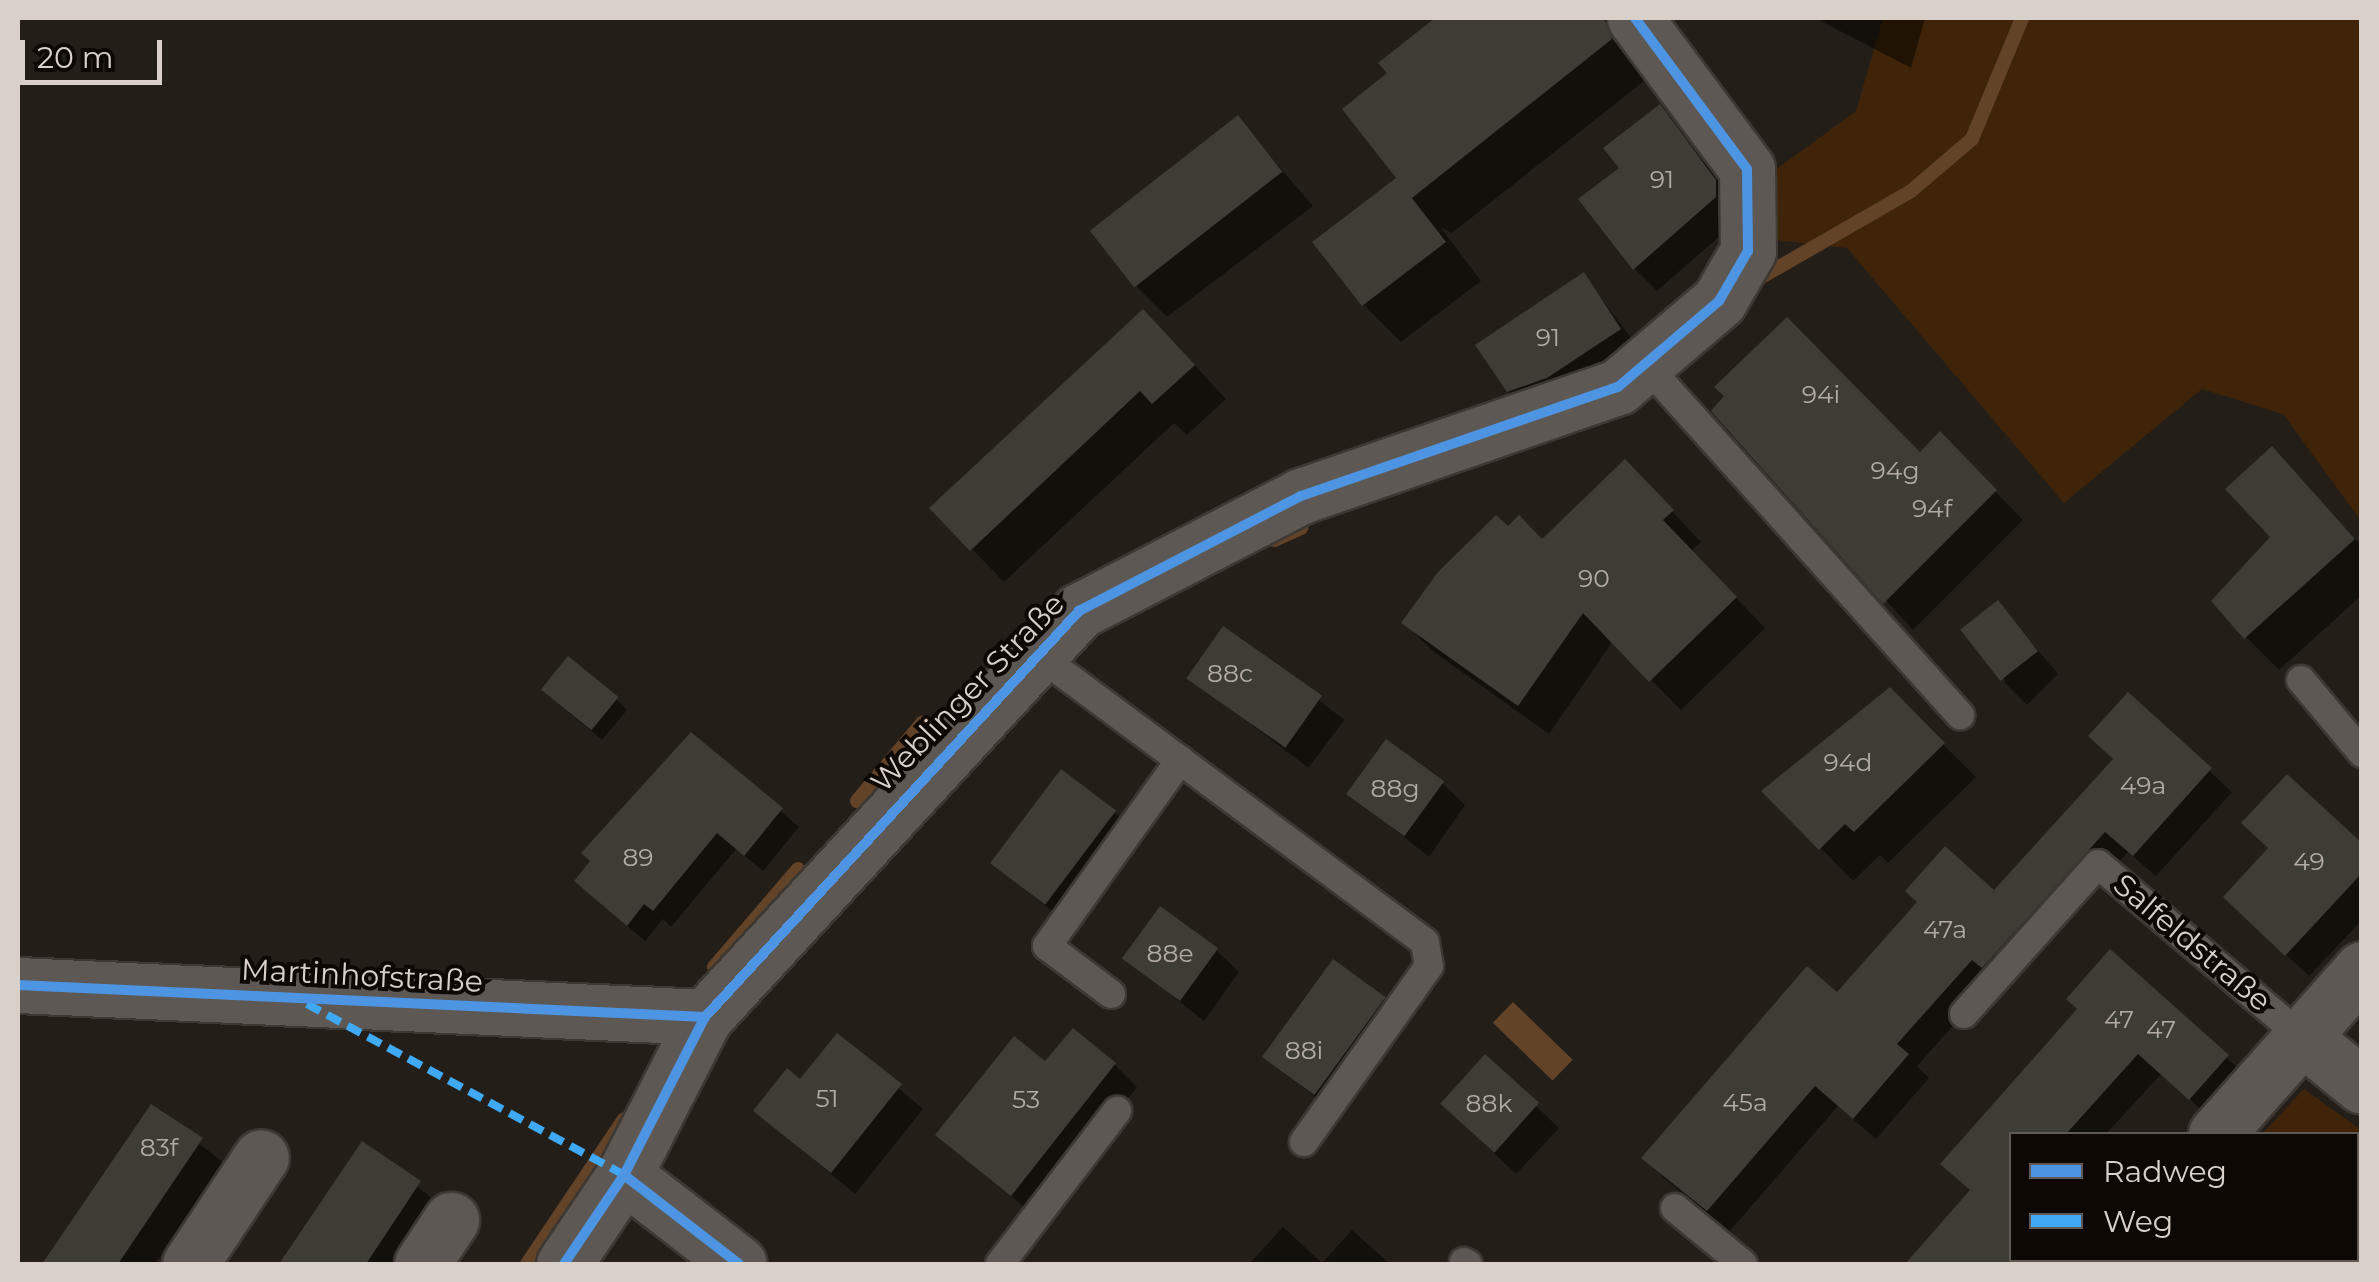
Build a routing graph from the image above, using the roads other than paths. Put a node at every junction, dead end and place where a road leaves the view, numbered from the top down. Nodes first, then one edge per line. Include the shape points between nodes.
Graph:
1 (1635, 18) edge
2 (1645, 364) junction
3 (1037, 654) junction
4 (2301, 680) dead end
5 (1960, 715) dead end
6 (2362, 753) edge
7 (1180, 760) junction
8 (2362, 969) edge
9 (18, 985) edge
10 (1112, 994) dead end
11 (1964, 1014) dead end
12 (705, 1017) junction
13 (2302, 1037) junction
14 (2362, 1086) edge
15 (1117, 1111) dead end
16 (2218, 1132) edge
17 (1304, 1142) dead end
18 (261, 1157) dead end
19 (624, 1174) junction
20 (1675, 1208) dead end
21 (452, 1220) dead end
22 (190, 1264) edge
23 (422, 1264) edge
24 (564, 1264) edge
25 (739, 1264) edge
26 (1000, 1264) edge
27 (1743, 1264) edge

1 - 2 street, Weblinger Straße via 1747,169 1748,251 1718,301
2 - 3 street, Weblinger Straße via 1618,387 1301,496 1079,611
2 - 5 lane
3 - 7 lane
3 - 12 street, Weblinger Straße
4 - 6 lane
7 - 10 lane via 1047,946
7 - 17 lane via 1425,942 1429,966
8 - 13 street
9 - 12 street, Martinhofstraße
11 - 13 lane, Salfeldstraße via 2098,864
12 - 19 street, Weblinger Straße
13 - 14 street
13 - 16 street
15 - 26 lane
18 - 22 street
19 - 24 street, Weblinger Straße
19 - 25 street
20 - 27 lane
21 - 23 street

